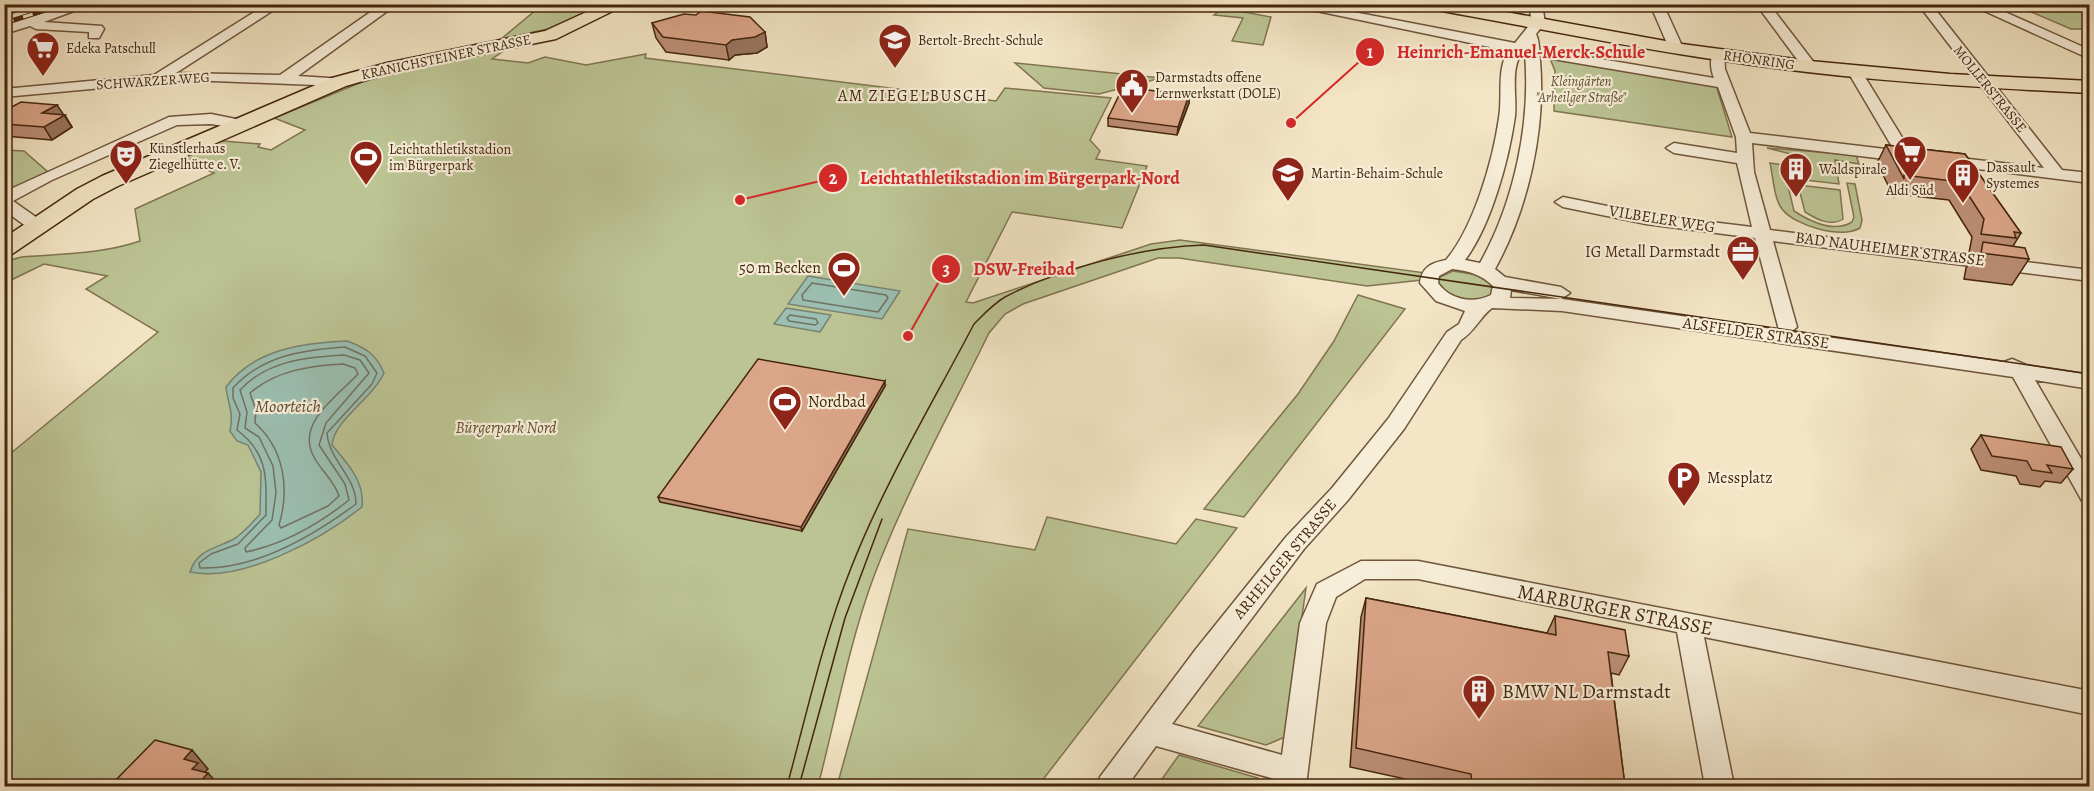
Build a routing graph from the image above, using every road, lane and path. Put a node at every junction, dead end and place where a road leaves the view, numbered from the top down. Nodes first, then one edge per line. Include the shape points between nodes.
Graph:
1 (27, 4) edge
2 (87, 4) edge
3 (277, 4) edge
4 (391, 4) edge
5 (619, 4) edge
6 (1288, 4) edge
7 (1431, 4) edge
8 (1536, 4) edge
9 (1656, 4) edge
10 (1762, 4) edge
11 (1924, 4) edge
12 (1975, 4) edge
13 (4, 12) edge
14 (30, 23) junction
15 (1534, 28) junction
16 (4, 30) edge
17 (94, 35) dead end
18 (1676, 48) junction
19 (1532, 51) junction
20 (1719, 55) junction
21 (2090, 55) edge
22 (1810, 67) junction
23 (1855, 72) junction
24 (160, 78) junction
25 (284, 79) junction
26 (339, 82) junction
27 (1984, 82) junction
28 (1723, 84) junction
29 (2090, 87) edge
30 (4, 93) edge
31 (241, 124) junction
32 (1744, 137) junction
33 (1674, 148) dead end
34 (1905, 156) junction
35 (1744, 159) junction
36 (2057, 174) junction
37 (2090, 178) edge
38 (4, 200) edge
39 (1563, 202) dead end
40 (37, 226) junction
41 (1761, 233) junction
42 (4, 249) edge
43 (1452, 264) junction
44 (1492, 276) junction
45 (2090, 276) edge
46 (1453, 302) junction
47 (1488, 304) junction
48 (1786, 327) junction
49 (1458, 330) junction
50 (2020, 371) junction
51 (2090, 382) edge
52 (2090, 495) edge
53 (1689, 624) junction
54 (2090, 702) edge
55 (1149, 732) junction
56 (1293, 779) edge
57 (1110, 786) edge
58 (1719, 786) edge

1 - 13 street
2 - 14 street
3 - 24 street
4 - 25 street
5 - 26 main road, KRANICHSTEINER STRASSE via 550,35 387,68
6 - 19 street
7 - 15 main road, RHÖNRING
8 - 15 street, ARHEILGER STRASSE
9 - 18 street
10 - 22 street
11 - 27 street, MOLLERSTRASSE
12 - 21 street
14 - 16 street
14 - 17 street via 97,29
15 - 18 main road, RHÖNRING
15 - 19 street, ARHEILGER STRASSE
18 - 20 main road, RHÖNRING
19 - 28 street
19 - 43 street, ARHEILGER STRASSE via 1509,60 1511,88 1499,153 1479,214 1462,253
19 - 44 street, ARHEILGER STRASSE via 1534,92 1519,177
20 - 22 main road, RHÖNRING
20 - 28 street
22 - 23 main road, RHÖNRING
23 - 27 main road, RHÖNRING
23 - 34 street
24 - 25 street, SCHWARZER WEG
24 - 30 street, SCHWARZER WEG
25 - 26 street, SCHWARZER WEG
26 - 31 main road, KRANICHSTEINER STRASSE
27 - 29 main road, RHÖNRING
27 - 36 street, MOLLERSTRASSE
28 - 32 street
31 - 38 street via 211,118 174,120 56,172
31 - 40 main road, KRANICHSTEINER STRASSE via 110,181
32 - 34 street
32 - 35 street
33 - 35 street
34 - 36 street
35 - 41 street
36 - 37 street
38 - 40 street
39 - 41 street, VILBELER WEG via 1646,219
40 - 42 main road, KRANICHSTEINER STRASSE
41 - 45 street, BAD NAUHEIMER STRASSE
41 - 48 street
43 - 44 street
43 - 46 street, ARHEILGER STRASSE via 1438,267 1429,278 1436,293
44 - 47 street, ARHEILGER STRASSE via 1503,294
44 - 48 street, ALSFELDER STRASSE via 1580,297
46 - 47 street
46 - 49 street via 1459,311
47 - 49 street, ARHEILGER STRASSE via 1475,310 1467,327
47 - 50 street, ALSFELDER STRASSE via 1562,305
48 - 50 street, ALSFELDER STRASSE via 1988,356
49 - 55 street, ARHEILGER STRASSE via 1396,424 1295,543
50 - 51 street, ALSFELDER STRASSE
50 - 52 street
53 - 54 street, MARBURGER STRASSE
53 - 56 street, MARBURGER STRASSE via 1418,570 1361,570 1326,591 1312,623
53 - 58 street
55 - 56 street, MARBURGER STRASSE via 1179,738
55 - 57 street, ARHEILGER STRASSE

